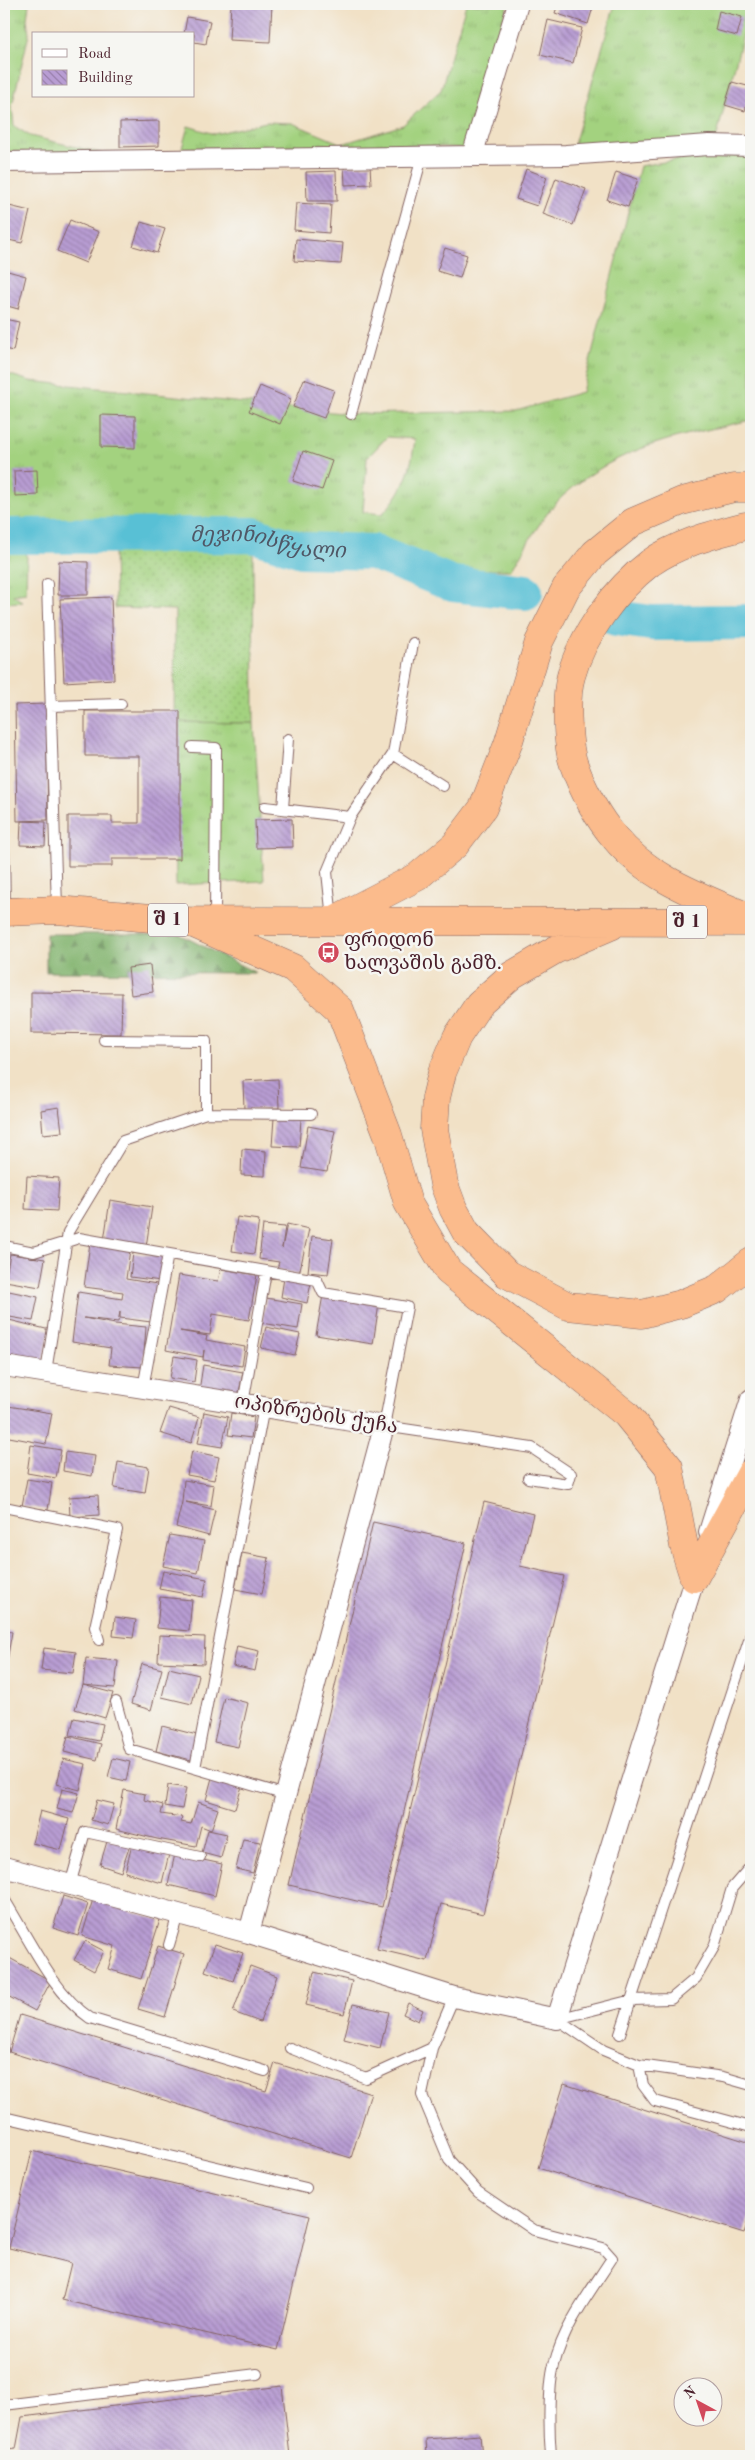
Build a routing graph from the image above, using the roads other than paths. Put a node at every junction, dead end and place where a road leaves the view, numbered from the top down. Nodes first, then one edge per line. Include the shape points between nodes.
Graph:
1 (518, 4) edge
2 (751, 146) edge
3 (472, 156) junction
4 (422, 157) junction
5 (4, 162) edge
6 (351, 414) dead end
7 (751, 488) edge
8 (751, 527) edge
9 (46, 584) dead end
10 (413, 643) dead end
11 (122, 704) dead end
12 (50, 706) junction
13 (288, 739) dead end
14 (192, 746) dead end
15 (393, 754) junction
16 (443, 786) dead end
17 (265, 807) dead end
18 (283, 809) junction
19 (350, 817) junction
20 (4, 846) edge
21 (57, 910) junction
22 (5, 912) edge
23 (751, 920) edge
24 (187, 921) junction
25 (215, 921) junction
26 (332, 921) junction
27 (622, 922) junction
28 (104, 1040) dead end
29 (206, 1113) junction
30 (311, 1114) dead end
31 (67, 1244) junction
32 (4, 1246) edge
33 (168, 1254) junction
34 (751, 1262) edge
35 (266, 1272) junction
36 (4, 1366) edge
37 (46, 1372) junction
38 (143, 1388) junction
39 (751, 1399) edge
40 (243, 1404) junction
41 (264, 1407) junction
42 (384, 1426) junction
43 (751, 1472) edge
44 (528, 1478) dead end
45 (4, 1507) edge
46 (694, 1578) junction
47 (751, 1634) edge
48 (99, 1640) dead end
49 (116, 1702) dead end
50 (195, 1768) junction
51 (286, 1795) junction
52 (200, 1857) dead end
53 (4, 1866) edge
54 (751, 1866) edge
55 (70, 1885) junction
56 (4, 1899) edge
57 (178, 1914) junction
58 (249, 1933) junction
59 (168, 1945) dead end
60 (454, 1997) junction
61 (632, 2000) junction
62 (557, 2019) junction
63 (620, 2034) dead end
64 (290, 2048) dead end
65 (432, 2048) junction
66 (640, 2065) junction
67 (265, 2071) dead end
68 (751, 2084) edge
69 (4, 2117) edge
70 (751, 2127) edge
71 (306, 2188) dead end
72 (257, 2374) dead end
73 (4, 2405) edge
74 (551, 2456) edge

1 - 3 street
2 - 3 street via 709,145 566,155
3 - 4 street
4 - 5 street
4 - 6 lane
7 - 26 highway via 734,488 682,501 633,522 595,553 566,588 539,642 508,744 483,808 455,845 418,877
8 - 23 highway via 693,541 651,563 614,596 590,632 570,676 567,717 574,764 601,820 615,838 658,874
9 - 12 lane
10 - 15 lane
11 - 12 lane
12 - 21 lane
13 - 18 lane
14 - 25 lane via 216,748
15 - 16 lane
15 - 19 lane
17 - 18 lane
18 - 19 lane
19 - 26 lane via 327,872
20 - 22 lane
21 - 22 highway, შ 1
21 - 24 highway, შ 1
23 - 27 highway, შ 1
24 - 25 highway, შ 1
24 - 46 highway via 293,968 340,1010 388,1135 408,1203 448,1271 626,1414 669,1467 684,1546
25 - 26 highway, შ 1
26 - 27 highway, შ 1
27 - 34 highway via 555,950 512,975 479,1004 456,1036 436,1098 434,1129 444,1184 466,1232 507,1274 568,1306 642,1314 681,1304 717,1289
28 - 29 lane via 206,1041
29 - 30 lane
29 - 31 lane via 123,1142 68,1232
31 - 32 lane via 34,1252
31 - 33 lane via 79,1238
31 - 37 lane
33 - 35 lane
33 - 38 lane
35 - 40 lane
35 - 42 lane via 317,1280 323,1293 407,1307
36 - 37 street, ოპიზრების ქუჩა
37 - 38 street, ოპიზრების ქუჩა
38 - 40 street, ოპიზრების ქუჩა
39 - 46 street
40 - 41 street, ოპიზრების ქუჩა
41 - 42 street, ოპიზრების ქუჩა
41 - 50 lane
42 - 44 lane, ოპიზრების ქუჩა via 532,1448 572,1474 568,1484
42 - 51 street
43 - 46 highway
45 - 48 lane via 117,1530 95,1627
46 - 62 street
47 - 61 lane
49 - 50 lane via 130,1749
50 - 51 lane
51 - 58 street
52 - 55 lane via 85,1832
53 - 55 street
54 - 61 lane via 732,1888 714,1947 696,1978 671,1999
55 - 57 street
56 - 67 lane via 60,1989 90,2018
57 - 58 street
57 - 59 lane
58 - 60 street
60 - 62 street
60 - 65 lane
61 - 62 lane
61 - 63 lane
62 - 66 lane via 604,2050
64 - 65 lane via 366,2078
65 - 74 lane via 422,2095 449,2160 478,2192 534,2230 603,2248 612,2258 572,2320 554,2365 549,2430
66 - 68 lane
66 - 70 lane via 643,2085 655,2101
69 - 71 lane
72 - 73 lane

